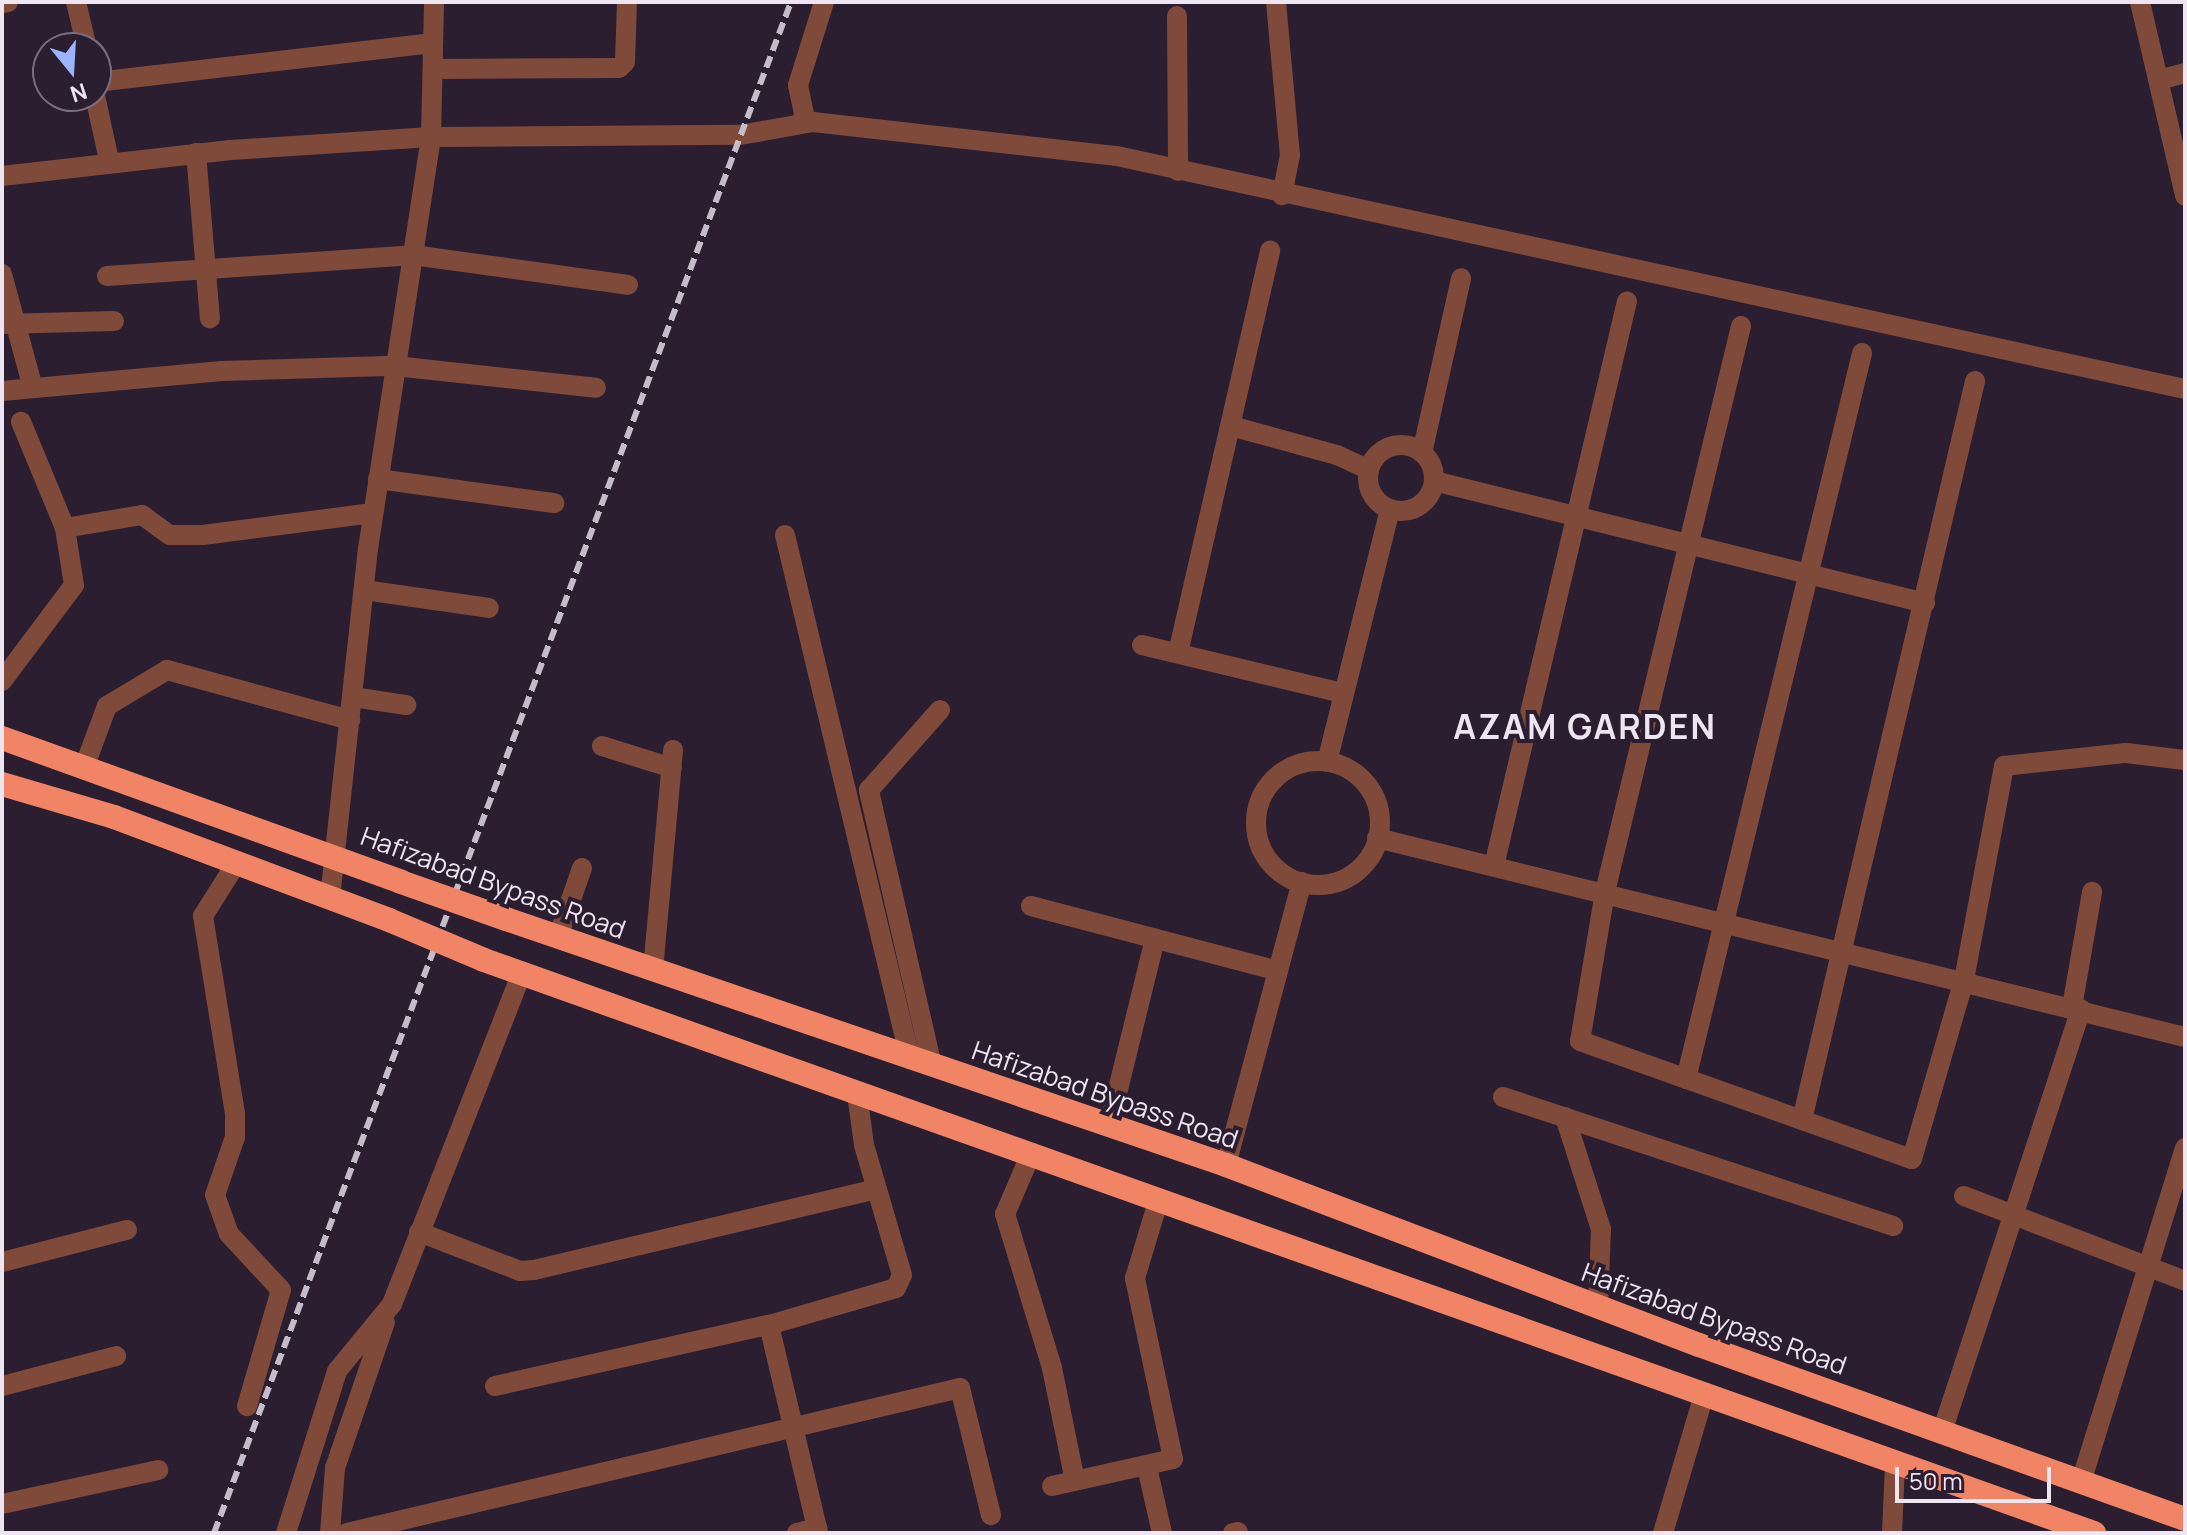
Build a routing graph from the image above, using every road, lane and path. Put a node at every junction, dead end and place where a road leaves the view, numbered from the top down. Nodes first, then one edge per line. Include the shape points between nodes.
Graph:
1 (76, 2) edge
2 (434, 2) edge
3 (627, 2) edge
4 (824, 2) edge
5 (1276, 2) edge
6 (2140, 2) edge
7 (1177, 16) dead end
8 (83, 32) edge
9 (433, 43) junction
10 (433, 69) junction
11 (2185, 73) edge
12 (112, 80) edge
13 (2159, 80) junction
14 (98, 112) edge
15 (806, 123) junction
16 (431, 137) junction
17 (196, 153) junction
18 (109, 160) junction
19 (1178, 171) junction
20 (2, 176) edge
21 (2185, 193) edge
22 (1282, 195) junction
23 (1270, 250) dead end
24 (413, 255) junction
25 (206, 268) junction
26 (2, 274) edge
27 (107, 276) dead end
28 (1461, 278) dead end
29 (628, 285) dead end
30 (1627, 301) dead end
31 (210, 318) dead end
32 (114, 321) dead end
33 (8, 322) edge
34 (1741, 326) dead end
35 (1862, 353) dead end
36 (395, 366) junction
37 (1975, 381) dead end
38 (33, 388) junction
39 (596, 388) dead end
40 (2185, 389) edge
41 (2, 391) edge
42 (21, 422) dead end
43 (1231, 426) junction
44 (1422, 453) junction
45 (1369, 470) junction
46 (378, 479) junction
47 (1434, 481) junction
48 (554, 503) dead end
49 (1390, 510) junction
50 (373, 513) junction
51 (1572, 515) junction
52 (65, 528) junction
53 (785, 535) dead end
54 (1686, 543) junction
55 (1807, 573) junction
56 (364, 590) junction
57 (1925, 603) junction
58 (489, 608) dead end
59 (1142, 645) dead end
60 (1178, 653) junction
61 (2, 681) edge
62 (1342, 693) junction
63 (353, 697) junction
64 (406, 705) dead end
65 (940, 710) dead end
66 (350, 720) junction
67 (2, 738) edge
68 (602, 746) dead end
69 (2185, 760) edge
70 (1327, 762) junction
71 (85, 765) junction
72 (2, 784) edge
73 (1377, 838) junction
74 (334, 857) junction
75 (237, 862) junction
76 (1494, 866) junction
77 (582, 868) dead end
78 (1302, 882) junction
79 (1605, 892) junction
80 (2092, 892) dead end
81 (330, 898) junction
82 (1031, 906) dead end
83 (1725, 923) junction
84 (558, 937) junction
85 (1155, 939) junction
86 (1838, 950) junction
87 (653, 970) junction
88 (1278, 971) junction
89 (521, 975) junction
90 (1964, 980) junction
91 (2076, 1008) junction
92 (2185, 1037) edge
93 (921, 1062) junction
94 (1686, 1079) junction
95 (857, 1094) junction
96 (1503, 1097) dead end
97 (1565, 1117) junction
98 (1802, 1120) junction
99 (1109, 1126) junction
100 (2185, 1148) edge
101 (1030, 1156) junction
102 (1226, 1165) junction
103 (877, 1189) junction
104 (1964, 1196) dead end
105 (1158, 1202) junction
106 (2010, 1214) junction
107 (1893, 1226) dead end
108 (127, 1230) dead end
109 (419, 1232) junction
110 (2, 1262) edge
111 (2148, 1267) junction
112 (2185, 1281) edge
113 (392, 1304) junction
114 (1598, 1306) junction
115 (769, 1325) junction
116 (116, 1356) dead end
117 (2, 1386) edge
118 (495, 1386) dead end
119 (1703, 1398) junction
120 (247, 1406) dead end
121 (792, 1424) junction
122 (1942, 1432) junction
123 (1895, 1464) junction
124 (1147, 1467) junction
125 (158, 1470) dead end
126 (1075, 1481) junction
127 (2081, 1482) junction
128 (1052, 1486) dead end
129 (3, 1508) edge
130 (991, 1515) dead end
131 (2185, 1519) edge
132 (811, 1531) edge
133 (286, 1533) edge
134 (330, 1533) edge
135 (347, 1533) edge
136 (1162, 1533) edge
137 (1663, 1533) edge
138 (1892, 1533) edge
139 (2094, 1533) edge

1 - 8 street
2 - 9 street
3 - 10 street via 625,62 619,68
4 - 15 street via 798,85
5 - 22 street via 1290,155
6 - 13 street
7 - 19 street
9 - 10 street
9 - 12 street
10 - 16 street
11 - 13 street
13 - 21 street
14 - 18 street
15 - 16 street via 740,135
15 - 19 street via 1117,156
16 - 17 street
16 - 24 street
17 - 18 street
17 - 25 street
18 - 20 street
19 - 22 street
22 - 40 street
23 - 43 street
24 - 25 street
24 - 29 street
24 - 36 street
25 - 27 street
25 - 31 street
26 - 33 street
28 - 44 street
30 - 51 street
32 - 33 street
33 - 38 street
34 - 54 street
35 - 55 street
36 - 38 street via 222,371
36 - 39 street
36 - 46 street
37 - 57 street
38 - 41 street
42 - 52 street
43 - 45 street via 1337,455
43 - 60 street
44 - 45 street via 1392,446
44 - 47 street
45 - 49 street via 1373,497
46 - 48 street
46 - 50 street
47 - 49 street via 1419,506
47 - 51 street
49 - 62 street
50 - 52 street via 203,535 170,535 142,515
50 - 56 street
51 - 54 street
51 - 76 street
52 - 61 street via 74,585
53 - 93 street
54 - 55 street
54 - 79 street
55 - 57 street
55 - 83 street
56 - 58 street
56 - 63 street
57 - 86 street
59 - 60 street
60 - 62 street
62 - 70 street
63 - 64 street
63 - 66 street
65 - 93 street via 869,790
66 - 71 street via 167,670 107,706
66 - 74 street
67 - 71 highway, Hafizabad Bypass Road
68 - 87 street via 673,759
69 - 90 street via 2126,753 2004,766
70 - 73 street via 1355,774 1371,791
70 - 78 street via 1286,769 1258,807 1264,854
71 - 74 highway, Hafizabad Bypass Road
72 - 75 highway
73 - 76 street
73 - 78 street via 1367,860 1349,876
74 - 81 street
74 - 84 highway, Hafizabad Bypass Road, bridge
75 - 81 highway
75 - 120 street via 203,916 235,1113 235,1137 215,1195 229,1234 281,1290
76 - 79 street
77 - 84 street
78 - 88 street
79 - 83 street
79 - 94 street via 1580,1041
80 - 91 street
81 - 89 highway, bridge
82 - 85 street
83 - 86 street
83 - 94 street
84 - 87 highway, Hafizabad Bypass Road
85 - 88 street
85 - 99 street
86 - 90 street
86 - 98 street
87 - 93 highway, Hafizabad Bypass Road
88 - 102 street
89 - 95 highway
89 - 109 street
90 - 91 street
90 - 98 street via 1912,1159
91 - 92 street
91 - 106 street
93 - 99 highway, Hafizabad Bypass Road
94 - 98 street
95 - 101 highway
95 - 103 street
96 - 97 street
97 - 107 street
97 - 114 street via 1601,1229
99 - 102 highway, Hafizabad Bypass Road
100 - 111 street
101 - 105 highway
101 - 126 street via 1005,1214 1052,1368
102 - 114 highway, Hafizabad Bypass Road
103 - 109 street via 534,1270 520,1271
103 - 115 street via 902,1283
104 - 106 street
105 - 119 highway
105 - 124 street via 1135,1278 1173,1459
106 - 111 street
106 - 122 street
108 - 110 street
109 - 113 street
111 - 112 street
111 - 127 street
113 - 133 street via 337,1371
113 - 134 street via 335,1468
114 - 122 highway, Hafizabad Bypass Road
115 - 118 street
115 - 121 street
116 - 117 street
119 - 123 highway
119 - 137 street
121 - 130 street via 960,1388
121 - 132 street
121 - 135 street
122 - 127 highway, Hafizabad Bypass Road
123 - 138 street
123 - 139 highway
124 - 126 street
124 - 136 street
125 - 129 street
126 - 128 street
127 - 131 highway, Hafizabad Bypass Road

